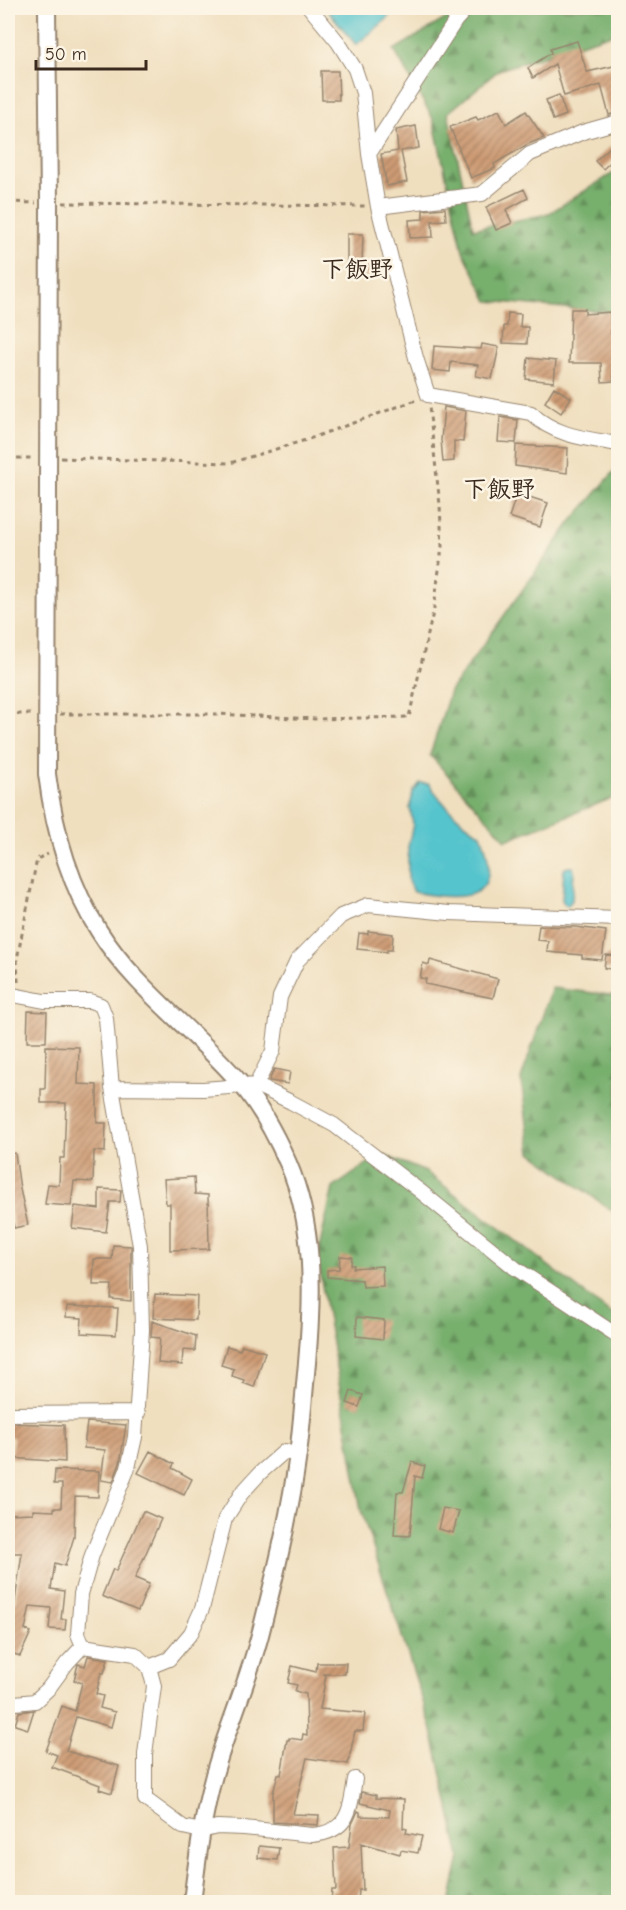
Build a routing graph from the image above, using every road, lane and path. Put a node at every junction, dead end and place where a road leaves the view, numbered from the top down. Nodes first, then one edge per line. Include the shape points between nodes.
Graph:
1 (47, 8) edge
2 (309, 8) edge
3 (466, 8) edge
4 (618, 122) edge
5 (369, 154) junction
6 (8, 202) edge
7 (49, 203) junction
8 (378, 207) junction
9 (428, 395) junction
10 (618, 444) edge
11 (8, 458) edge
12 (48, 458) junction
13 (8, 714) edge
14 (46, 714) junction
15 (61, 849) junction
16 (618, 919) edge
17 (13, 995) edge
18 (249, 1086) junction
19 (112, 1088) junction
20 (618, 1336) edge
21 (138, 1413) junction
22 (8, 1414) edge
23 (298, 1456) junction
24 (83, 1646) junction
25 (149, 1667) junction
26 (8, 1706) edge
27 (355, 1779) dead end
28 (201, 1831) junction
29 (192, 1902) edge

1 - 7 street
2 - 5 street via 355,69 363,93
3 - 5 street
4 - 8 street via 530,154 482,194
5 - 8 street
6 - 7 path
7 - 8 path
7 - 12 street
8 - 9 street
9 - 10 street via 531,413 551,428
9 - 12 path via 230,463
9 - 14 path via 442,546 434,608 409,717
11 - 12 path
12 - 14 street
13 - 14 path
14 - 15 street via 46,774
15 - 17 path via 36,859
15 - 18 street via 76,888 112,949 147,989
16 - 18 street via 449,913 368,905 341,916 297,961 280,997 273,1051
17 - 19 street via 101,1005 106,1018
18 - 19 street
18 - 20 street via 334,1125 515,1268
18 - 23 street via 300,1193 308,1235 309,1338
19 - 21 street via 140,1246 142,1330
21 - 22 street
21 - 24 street via 128,1468 92,1555 81,1594 78,1634
23 - 25 street via 285,1452 241,1494 225,1519 202,1609 191,1633 169,1659
23 - 28 street via 259,1638 218,1760
24 - 25 street via 135,1654
24 - 26 street via 35,1701
25 - 28 street via 154,1686 145,1754 145,1799 183,1827
27 - 28 street via 348,1814 332,1832 312,1835 217,1827
28 - 29 street

